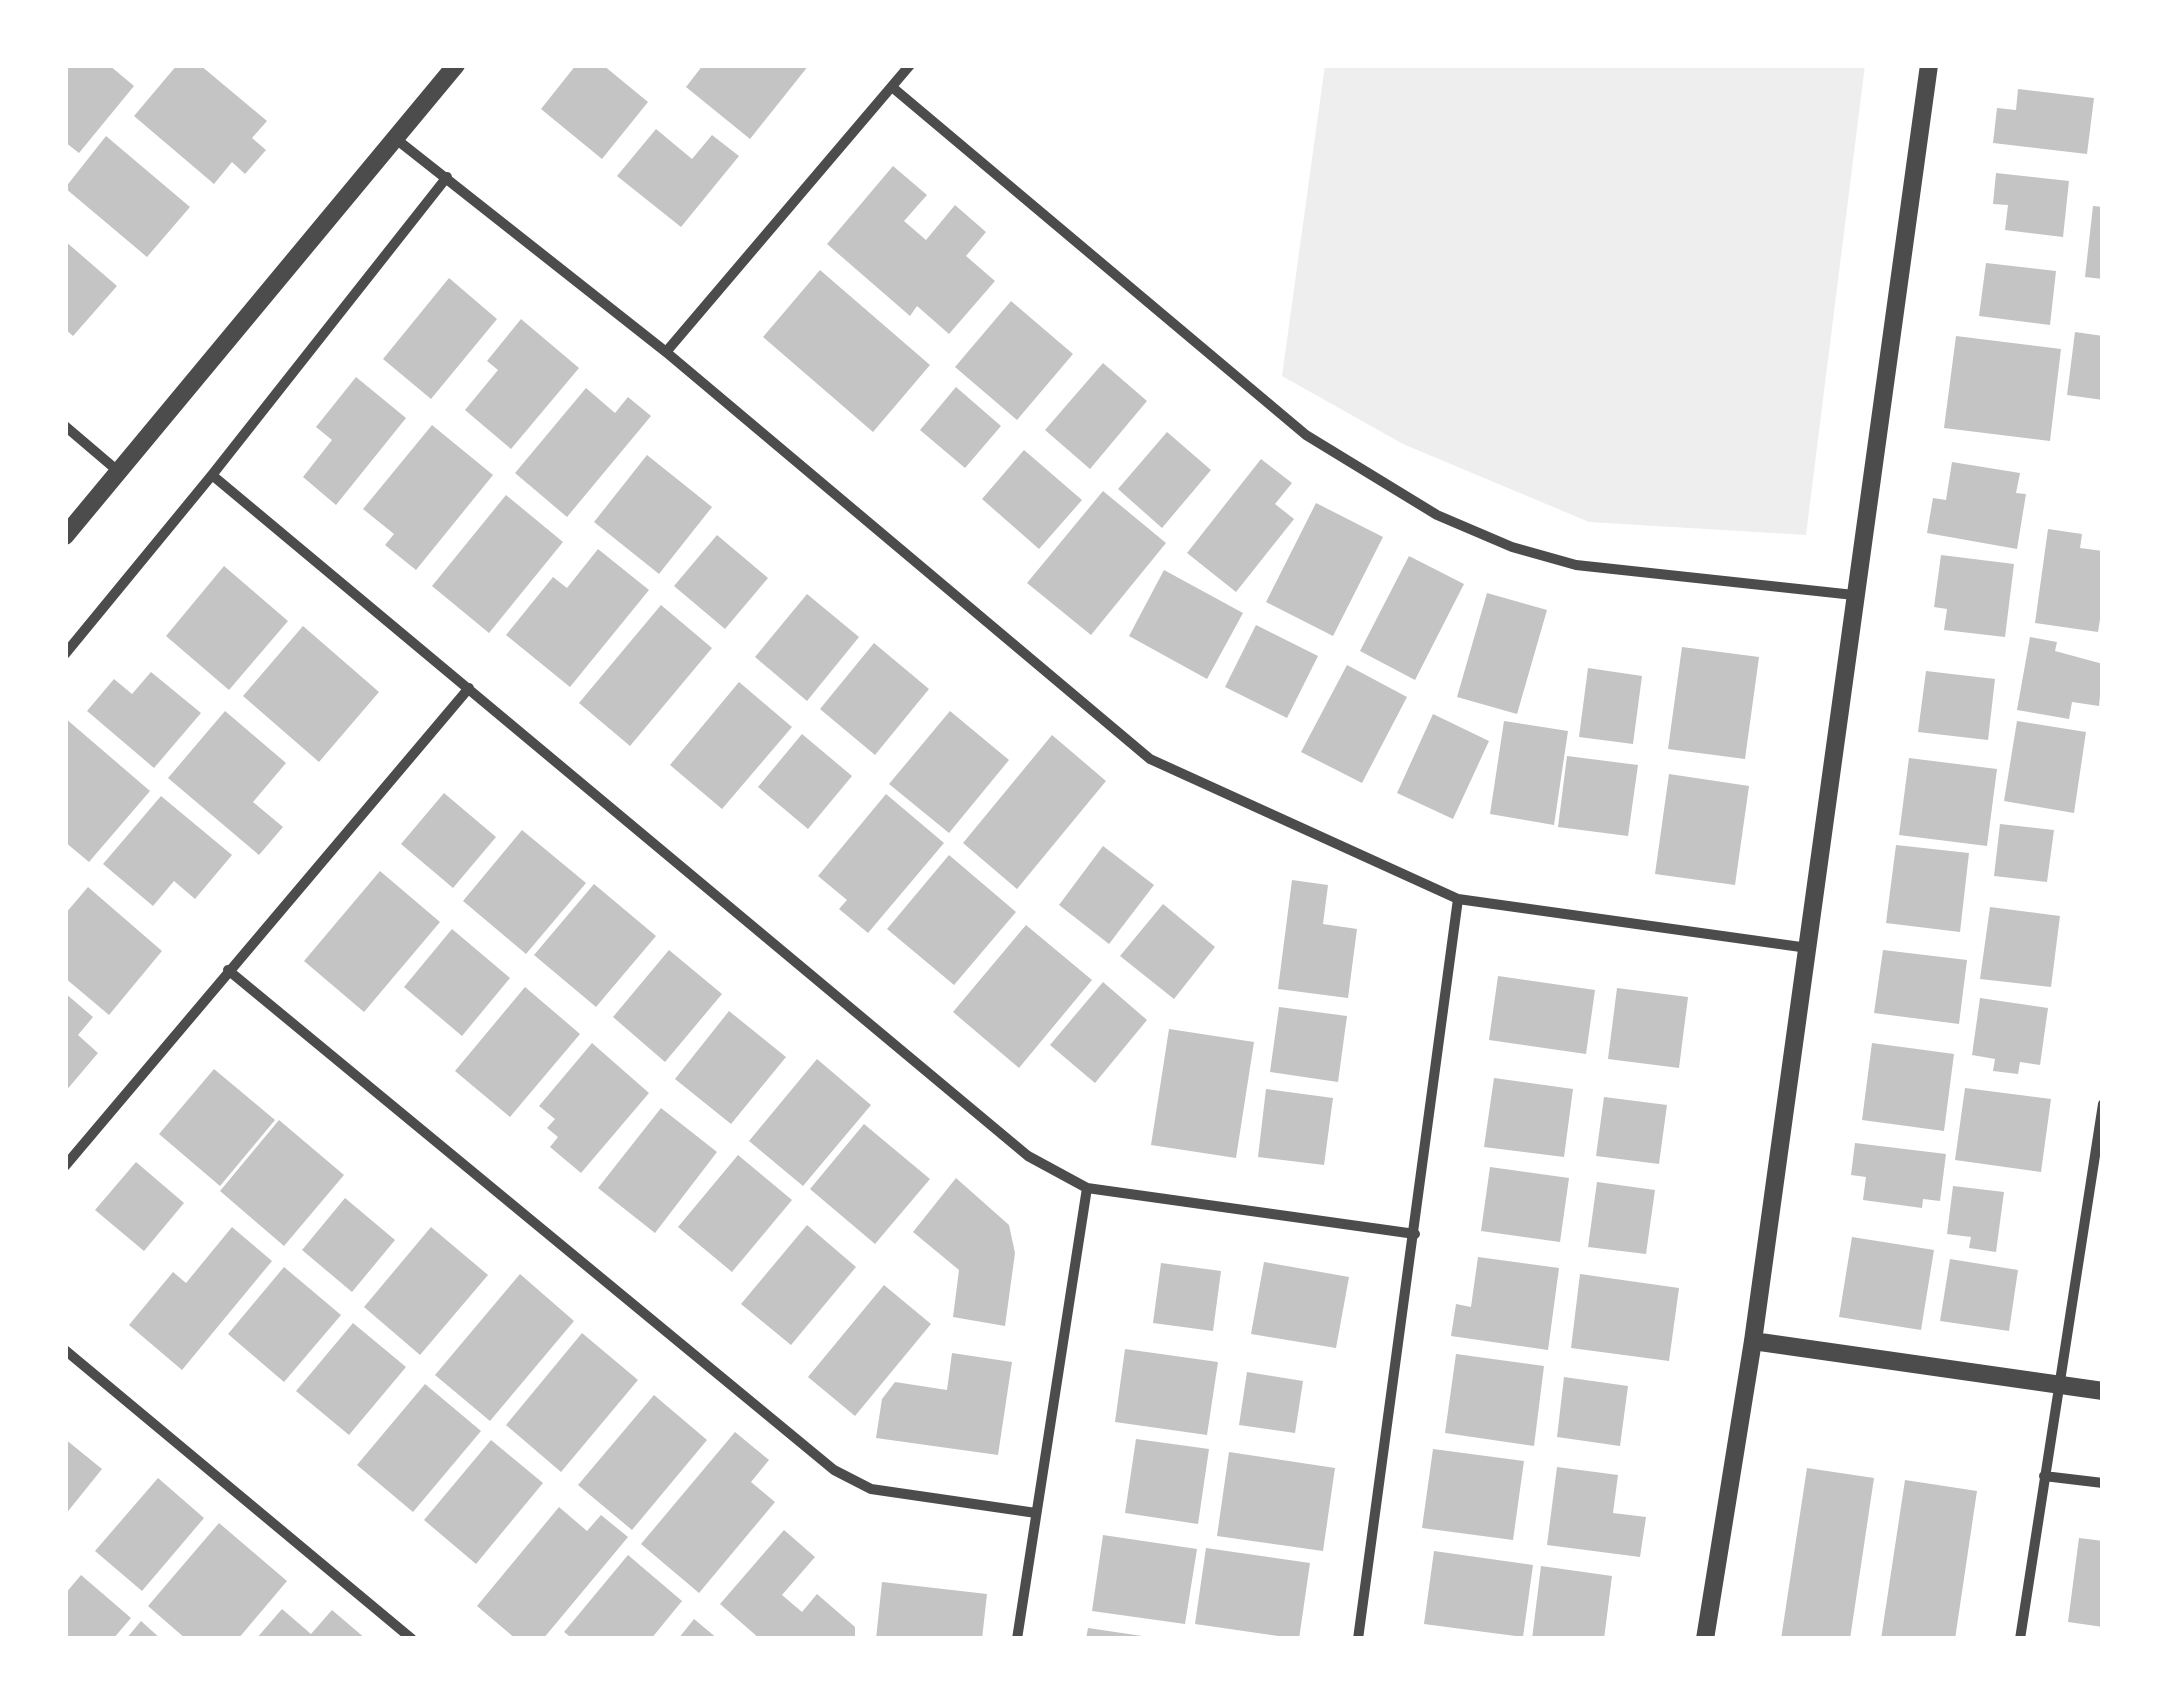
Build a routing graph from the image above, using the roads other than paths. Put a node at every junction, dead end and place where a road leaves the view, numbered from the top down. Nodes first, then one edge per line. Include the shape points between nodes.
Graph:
1 (456, 65) edge
2 (910, 65) edge
3 (1929, 65) edge
4 (892, 86) junction
5 (396, 139) junction
6 (447, 177) junction
7 (666, 352) junction
8 (65, 426) edge
9 (118, 472) junction
10 (212, 475) junction
11 (65, 536) edge
12 (1854, 596) junction
13 (65, 654) edge
14 (470, 688) junction
15 (1458, 898) junction
16 (1808, 948) junction
17 (228, 970) junction
18 (2103, 1104) edge
19 (65, 1166) edge
20 (1087, 1188) junction
21 (1415, 1234) junction
22 (1753, 1341) junction
23 (65, 1350) edge
24 (2058, 1384) junction
25 (2103, 1391) edge
26 (2044, 1476) junction
27 (2103, 1483) edge
28 (1036, 1513) junction
29 (412, 1639) edge
30 (1017, 1639) edge
31 (1358, 1639) edge
32 (1705, 1639) edge
33 (2020, 1639) edge

1 - 5 street
2 - 4 street
3 - 12 street
4 - 7 street
4 - 12 street via 1306,436 1436,515 1512,547 1576,564
5 - 6 street
5 - 9 street
6 - 7 street
6 - 10 street
7 - 15 street via 1150,759
8 - 9 street
9 - 11 street
10 - 13 street
10 - 14 street
12 - 16 street
14 - 17 street
14 - 20 street via 1028,1156
15 - 16 street
15 - 21 street
16 - 22 street
17 - 19 street
17 - 28 street via 834,1470 871,1489
18 - 24 street
20 - 21 street
20 - 28 street
21 - 31 street
22 - 24 street
22 - 32 street
23 - 29 street
24 - 25 street
24 - 26 street
26 - 27 street
26 - 33 street
28 - 30 street

